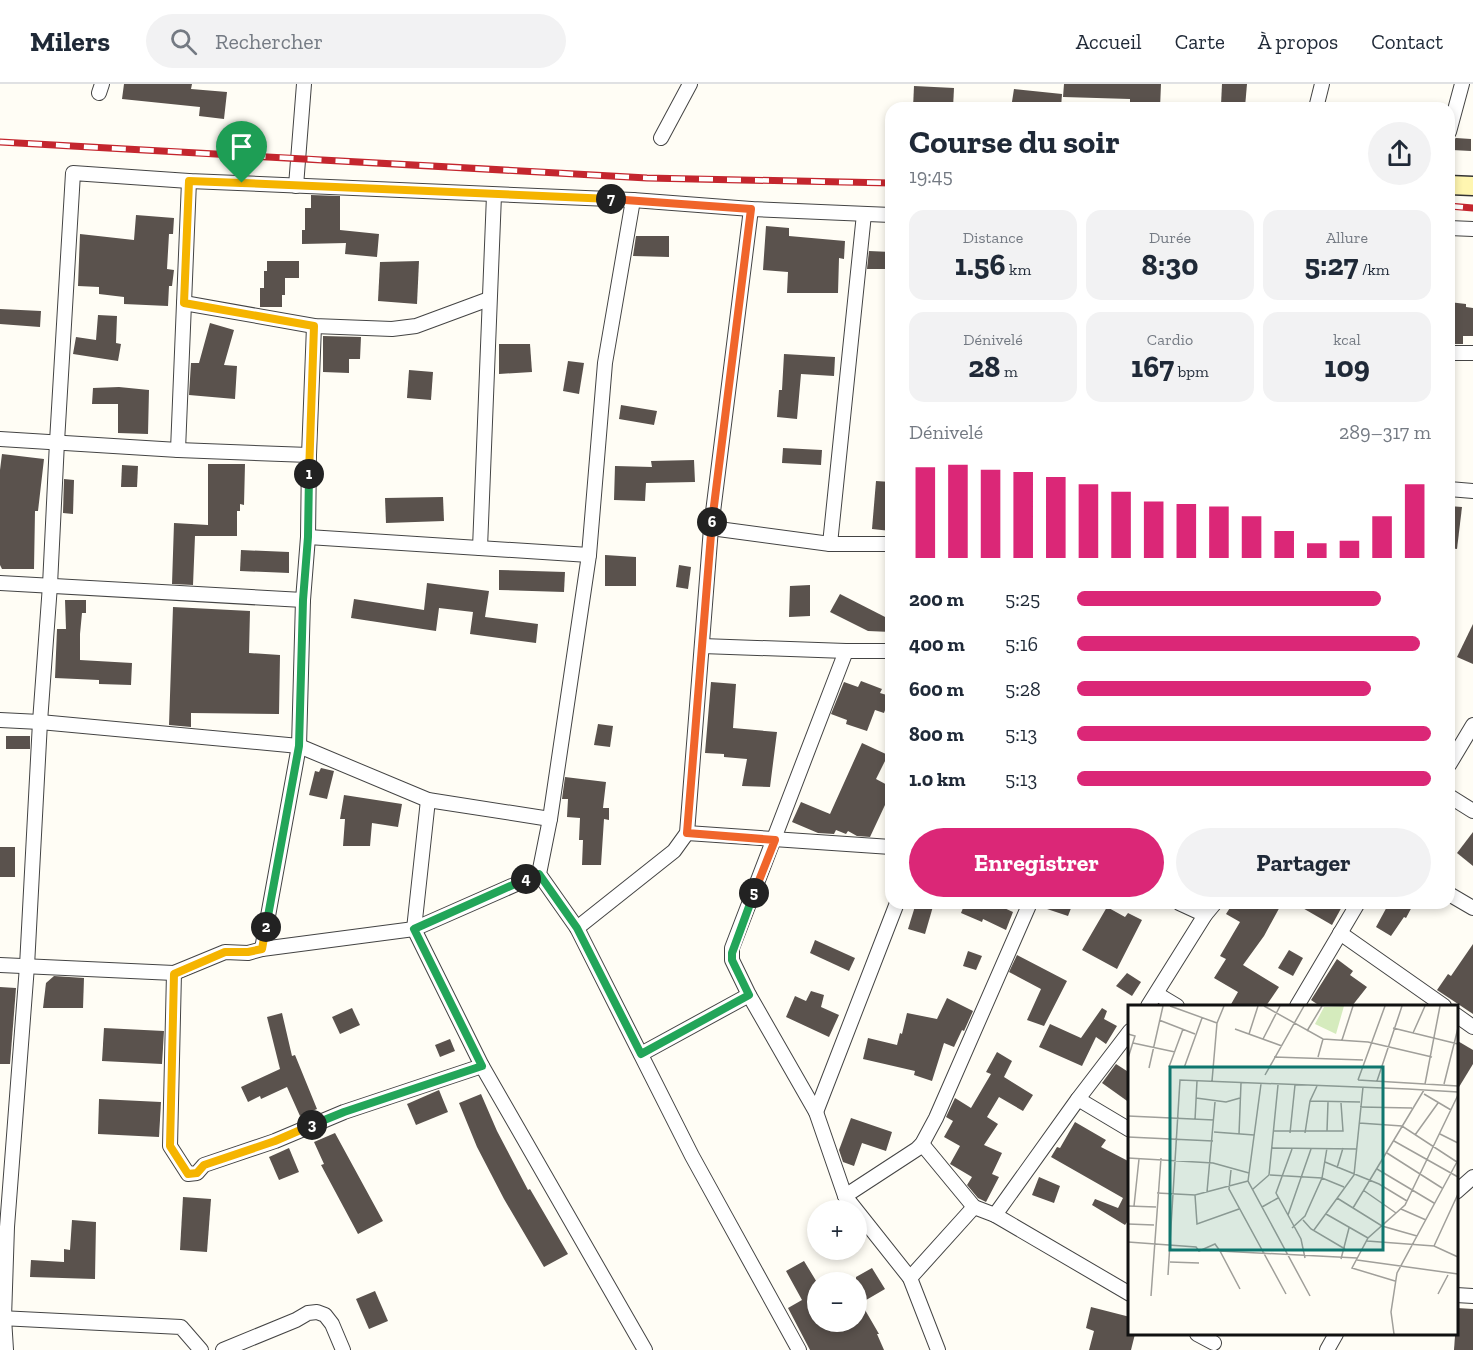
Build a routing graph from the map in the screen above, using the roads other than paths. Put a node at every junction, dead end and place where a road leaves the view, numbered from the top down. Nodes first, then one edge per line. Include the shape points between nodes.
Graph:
1 (304, 84) edge
2 (690, 84) edge
3 (1322, 84) edge
4 (1462, 84) edge
5 (1318, 102) edge
6 (1455, 110) edge
7 (661, 138) dead end
8 (189, 181) junction
9 (1455, 185) edge
10 (296, 186) junction
11 (1473, 186) edge
12 (494, 195) junction
13 (633, 200) junction
14 (751, 209) junction
15 (864, 214) junction
16 (885, 215) edge
17 (1455, 228) edge
18 (1473, 229) edge
19 (489, 299) junction
20 (184, 303) junction
21 (314, 326) junction
22 (1455, 353) edge
23 (1473, 353) edge
24 (0, 439) edge
25 (57, 442) junction
26 (178, 450) junction
27 (309, 454) junction
28 (1455, 490) edge
29 (1473, 491) edge
30 (711, 528) junction
31 (308, 537) junction
32 (830, 544) junction
33 (885, 544) edge
34 (480, 548) junction
35 (589, 555) junction
36 (0, 583) edge
37 (50, 585) junction
38 (303, 600) junction
39 (702, 646) junction
40 (846, 651) junction
41 (885, 651) edge
42 (0, 720) edge
43 (40, 722) junction
44 (1473, 725) edge
45 (299, 746) junction
46 (1455, 755) edge
47 (428, 800) junction
48 (1455, 800) edge
49 (1473, 811) edge
50 (550, 819) junction
51 (687, 833) junction
52 (775, 840) junction
53 (885, 848) edge
54 (539, 874) junction
55 (1455, 898) edge
56 (1473, 908) edge
57 (895, 909) edge
58 (1027, 909) edge
59 (1192, 909) edge
60 (1210, 909) edge
61 (1354, 909) edge
62 (1205, 915) junction
63 (577, 928) junction
64 (414, 929) junction
65 (1340, 933) junction
66 (262, 949) junction
67 (0, 965) edge
68 (27, 966) junction
69 (174, 974) junction
70 (1157, 994) junction
71 (749, 995) junction
72 (1149, 1005) edge
73 (1175, 1005) edge
74 (1299, 1005) edge
75 (1443, 1005) edge
76 (1458, 1016) edge
77 (1473, 1027) edge
78 (1128, 1034) edge
79 (641, 1054) junction
80 (482, 1066) junction
81 (1078, 1099) junction
82 (816, 1112) junction
83 (1128, 1129) edge
84 (922, 1144) junction
85 (845, 1196) junction
86 (974, 1207) junction
87 (995, 1215) junction
88 (910, 1278) junction
89 (1128, 1293) edge
90 (1458, 1295) edge
91 (1473, 1296) edge
92 (2, 1318) edge
93 (1199, 1335) edge
94 (1335, 1335) edge
95 (1214, 1342) edge
96 (6, 1350) edge
97 (201, 1350) edge
98 (223, 1350) edge
99 (343, 1350) edge
100 (645, 1350) edge
101 (799, 1350) edge
102 (938, 1350) edge
103 (1327, 1350) edge

1 - 10 street
2 - 7 street
3 - 5 street
4 - 6 street
8 - 10 street
8 - 20 street
8 - 25 street via 73,173
9 - 11 main road
10 - 12 street
12 - 13 street
12 - 19 street
13 - 14 street
13 - 35 street via 604,363
14 - 15 street
14 - 30 street
15 - 16 street
15 - 32 street
17 - 18 street
19 - 21 street via 406,328
19 - 34 street
20 - 21 street
20 - 26 street
21 - 27 street
22 - 23 street
24 - 25 street
25 - 26 street
25 - 37 street
26 - 27 street
27 - 31 street
28 - 29 street
30 - 32 street
30 - 39 street
31 - 34 street
31 - 38 street
32 - 33 street
34 - 35 street
35 - 50 street
36 - 37 street
37 - 38 street
37 - 43 street
38 - 45 street
39 - 40 street
39 - 51 street
40 - 41 street
40 - 52 street
42 - 43 street
43 - 45 street
43 - 68 street
44 - 46 street
45 - 47 street
45 - 66 street
47 - 50 street
47 - 64 street
48 - 49 street
50 - 54 street
51 - 52 street
51 - 63 street via 674,851
52 - 53 street
52 - 71 street via 732,948 732,960
54 - 63 street
54 - 64 street
55 - 56 street
57 - 82 street
58 - 84 street
59 - 62 street
60 - 62 street
61 - 65 street
62 - 70 street
63 - 79 street
64 - 66 street
64 - 80 street
65 - 74 street
65 - 75 street
66 - 69 street via 225,952
67 - 68 street
68 - 69 street
68 - 92 street
69 - 80 street via 170,1146 188,1174 344,1112
70 - 72 street
70 - 73 street
71 - 79 street
71 - 82 street
76 - 77 street
78 - 81 street
79 - 101 street
80 - 100 street
81 - 83 street
81 - 87 street
82 - 85 street
84 - 85 street
84 - 86 street
85 - 88 street
86 - 87 street
86 - 88 street
87 - 89 street
88 - 102 street
90 - 91 street
92 - 96 street
92 - 97 street via 181,1328
93 - 95 street
94 - 103 street
98 - 99 street via 317,1312 332,1324

